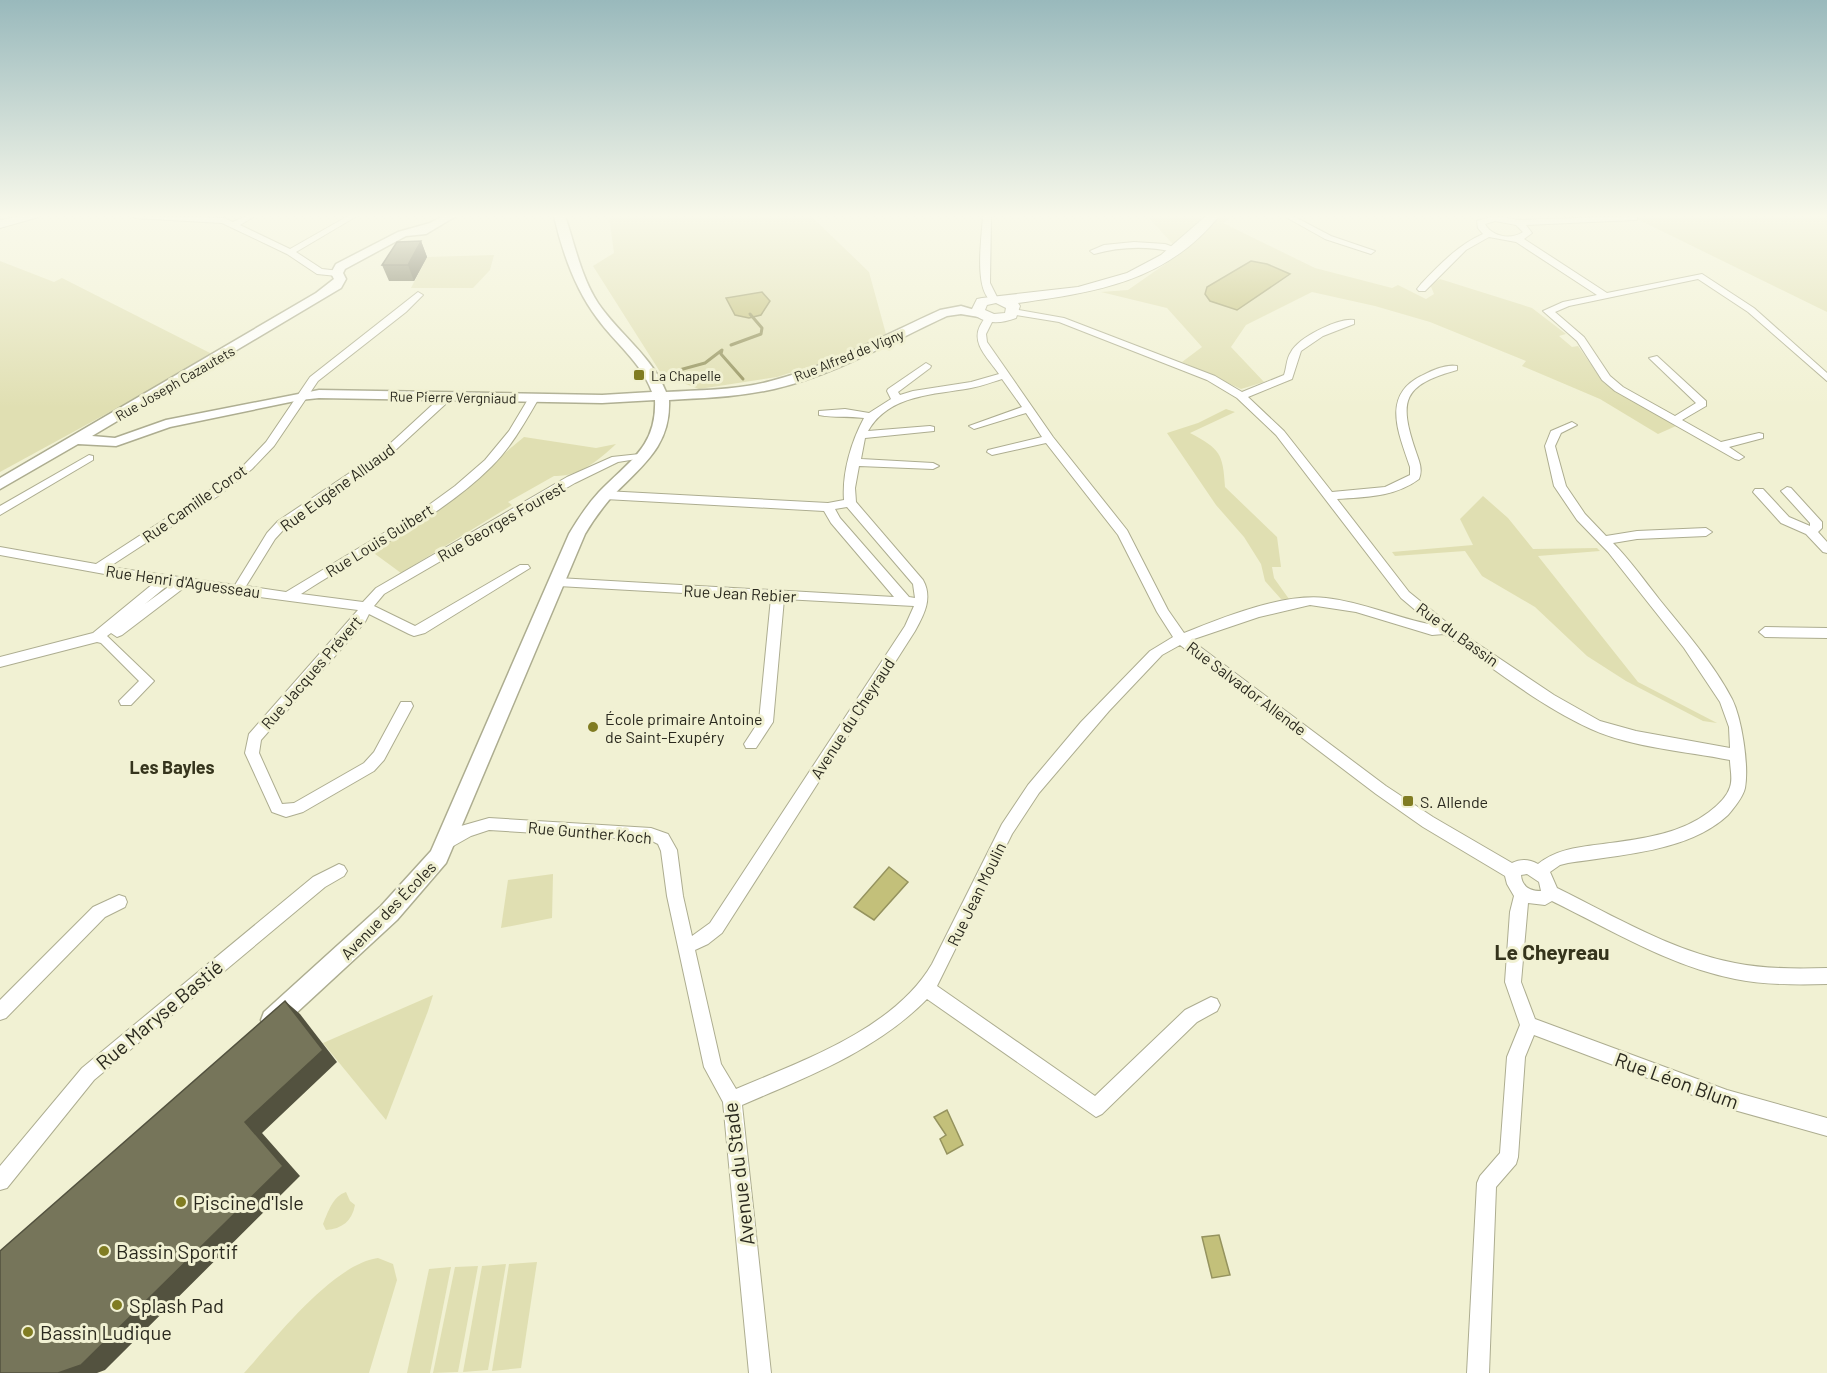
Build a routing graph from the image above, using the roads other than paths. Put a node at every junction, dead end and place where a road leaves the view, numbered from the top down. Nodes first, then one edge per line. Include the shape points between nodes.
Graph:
1 (339, 280) edge
2 (581, 280) edge
3 (985, 280) edge
4 (1117, 280) edge
5 (1428, 280) edge
6 (1580, 280) edge
7 (1680, 280) edge
8 (1705, 280) edge
9 (1422, 289) dead end
10 (418, 295) dead end
11 (1604, 296) junction
12 (999, 306) junction
13 (1351, 322) dead end
14 (1654, 358) dead end
15 (926, 366) dead end
16 (1453, 368) dead end
17 (1005, 375) junction
18 (1827, 378) edge
19 (300, 396) junction
20 (663, 396) junction
21 (1240, 396) junction
22 (447, 397) junction
23 (534, 398) junction
24 (897, 400) junction
25 (1028, 409) junction
26 (822, 413) dead end
27 (871, 416) junction
28 (1674, 421) junction
29 (106, 423) junction
30 (1572, 425) dead end
31 (974, 426) dead end
32 (930, 429) dead end
33 (144, 430) junction
34 (860, 435) junction
35 (1759, 436) dead end
36 (1049, 439) junction
37 (77, 440) junction
38 (1720, 446) junction
39 (992, 452) dead end
40 (645, 455) junction
41 (1739, 457) dead end
42 (89, 458) dead end
43 (854, 462) junction
44 (933, 466) dead end
45 (0, 484) edge
46 (1787, 491) dead end
47 (1759, 492) dead end
48 (605, 495) junction
49 (1328, 496) junction
50 (850, 503) junction
51 (828, 507) junction
52 (0, 511) edge
53 (1810, 531) junction
54 (1706, 532) dead end
55 (1604, 540) junction
56 (1827, 549) edge
57 (0, 551) edge
58 (524, 568) dead end
59 (97, 569) junction
60 (166, 580) junction
61 (183, 582) junction
62 (558, 582) junction
63 (239, 588) junction
64 (778, 595) junction
65 (289, 596) junction
66 (906, 602) junction
67 (923, 602) junction
68 (366, 607) junction
69 (1446, 629) junction
70 (1765, 632) dead end
71 (1827, 633) edge
72 (101, 638) junction
73 (1181, 639) junction
74 (0, 662) edge
75 (126, 701) dead end
76 (406, 706) dead end
77 (751, 744) dead end
78 (1737, 755) junction
79 (448, 842) junction
80 (339, 871) dead end
81 (1513, 872) junction
82 (1539, 872) junction
83 (1550, 892) junction
84 (1523, 894) junction
85 (119, 902) dead end
86 (687, 946) junction
87 (1827, 976) edge
88 (926, 988) junction
89 (1211, 1005) dead end
90 (0, 1012) edge
91 (1529, 1025) junction
92 (255, 1035) edge
93 (732, 1100) junction
94 (1827, 1127) edge
95 (0, 1181) edge
96 (760, 1373) edge
97 (1478, 1373) edge

1 - 29 street, Rue Joseph Cazautets
2 - 20 street via 592,302 653,377
3 - 12 street
4 - 12 main road
5 - 9 street
6 - 11 street
7 - 11 street
8 - 18 street via 1751,310
10 - 19 street, Rue Camille Corot via 314,379
11 - 28 street via 1566,304 1547,313 1581,339 1606,378 1618,389
12 - 17 street, Rue Salvador Allende via 981,334 982,342
12 - 20 street, Rue Alfred de Vigny via 944,313 825,368 773,385 734,392
12 - 21 street, Rue du Bassin via 1061,320 1211,378
13 - 21 street via 1339,324 1299,348 1288,377
14 - 28 street via 1702,404
15 - 24 street via 897,385 892,391
16 - 49 street via 1417,380 1403,396 1399,409 1416,467 1415,477 1406,485 1387,490
17 - 24 street
17 - 25 street, Rue Salvador Allende
19 - 22 street, Rue Pierre Vergniaud
19 - 33 street, Rue Pierre Vergniaud
19 - 59 street, Rue Camille Corot via 270,444 248,467
20 - 23 street, Rue Pierre Vergniaud
20 - 40 street, Avenue des Écoles via 661,427
21 - 49 street, Rue du Bassin via 1280,433
22 - 23 street, Rue Pierre Vergniaud
22 - 63 street, Rue Eugéne Alluaud via 385,454 282,524
23 - 65 street, Rue Louis Guibert via 526,416 478,472 415,522
24 - 27 street
25 - 31 street
25 - 36 street, Rue Salvador Allende
26 - 27 street
27 - 34 street
28 - 38 street
29 - 33 street via 122,432
29 - 37 street, Rue Joseph Cazautets
30 - 55 street via 1556,431 1550,446 1552,460 1560,486 1581,517
32 - 34 street
33 - 37 street via 116,442
34 - 43 street
35 - 38 street
36 - 39 street
36 - 73 street, Rue Salvador Allende via 1123,533
37 - 45 street, Rue Joseph Cazautets
38 - 41 street
40 - 48 street, Avenue des Écoles
40 - 68 street, Rue Georges Fourest via 616,459 571,480 380,591
42 - 52 street
43 - 44 street
43 - 50 street
46 - 53 street via 1816,522 1816,528
47 - 53 street via 1785,520
48 - 51 street
48 - 62 street, Avenue des Écoles via 577,534
49 - 69 street, Rue du Bassin via 1406,595
50 - 51 street
50 - 67 street via 919,584
51 - 66 street
53 - 56 street
54 - 55 street
55 - 78 street via 1689,645 1726,700 1736,727
57 - 59 street, Rue Henri d'Aguesseau
58 - 68 street, Rue Henri d'Aguesseau via 414,631
59 - 60 street, Rue Henri d'Aguesseau
60 - 61 street, Rue Henri d'Aguesseau
60 - 72 street
61 - 63 street, Rue Henri d'Aguesseau
61 - 72 street
62 - 64 street, Rue Jean Rebier
62 - 79 street, Avenue des Écoles
63 - 65 street, Rue Henri d'Aguesseau
64 - 66 street, Rue Jean Rebier
64 - 77 street via 766,722
65 - 68 street, Rue Henri d'Aguesseau
66 - 67 street, Rue Jean Rebier
67 - 86 street, Avenue du Cheyraud via 716,928
68 - 76 street, Rue Jacques Prévert via 360,619 254,738 252,753 277,808 298,808 369,767
69 - 73 street, Rue Jean Moulin via 1432,630 1339,604 1308,601 1287,604
69 - 78 street, Rue du Bassin via 1549,699 1596,725 1636,737
70 - 71 street
72 - 74 street
72 - 75 street via 147,681
73 - 81 street, Rue Salvador Allende via 1381,790
73 - 88 street, Rue Jean Moulin via 1159,650 1122,685 1043,777 1009,827 955,932 941,968
78 - 82 street via 1737,791 1714,818 1681,836 1568,856
79 - 86 street, Rue Gunther Koch via 489,824 651,834 663,839 669,850
79 - 92 street, Avenue des Écoles via 427,872 389,913
80 - 95 street, Rue Maryse Bastié via 319,882 88,1074
81 - 82 street via 1529,867
81 - 84 street via 1512,883
82 - 83 street via 1546,878
83 - 84 street via 1545,898 1534,899
83 - 87 street via 1690,958 1778,977
84 - 91 street via 1513,982
85 - 90 street via 99,912
86 - 93 street, Avenue du Stade via 713,1066
88 - 89 street via 1096,1108 1191,1016
88 - 93 street, Rue Jean Moulin via 902,1013 879,1029
91 - 94 street, Rue Léon Blum via 1727,1099
91 - 97 street via 1516,1057 1509,1157 1487,1183
93 - 96 street, Avenue du Stade

